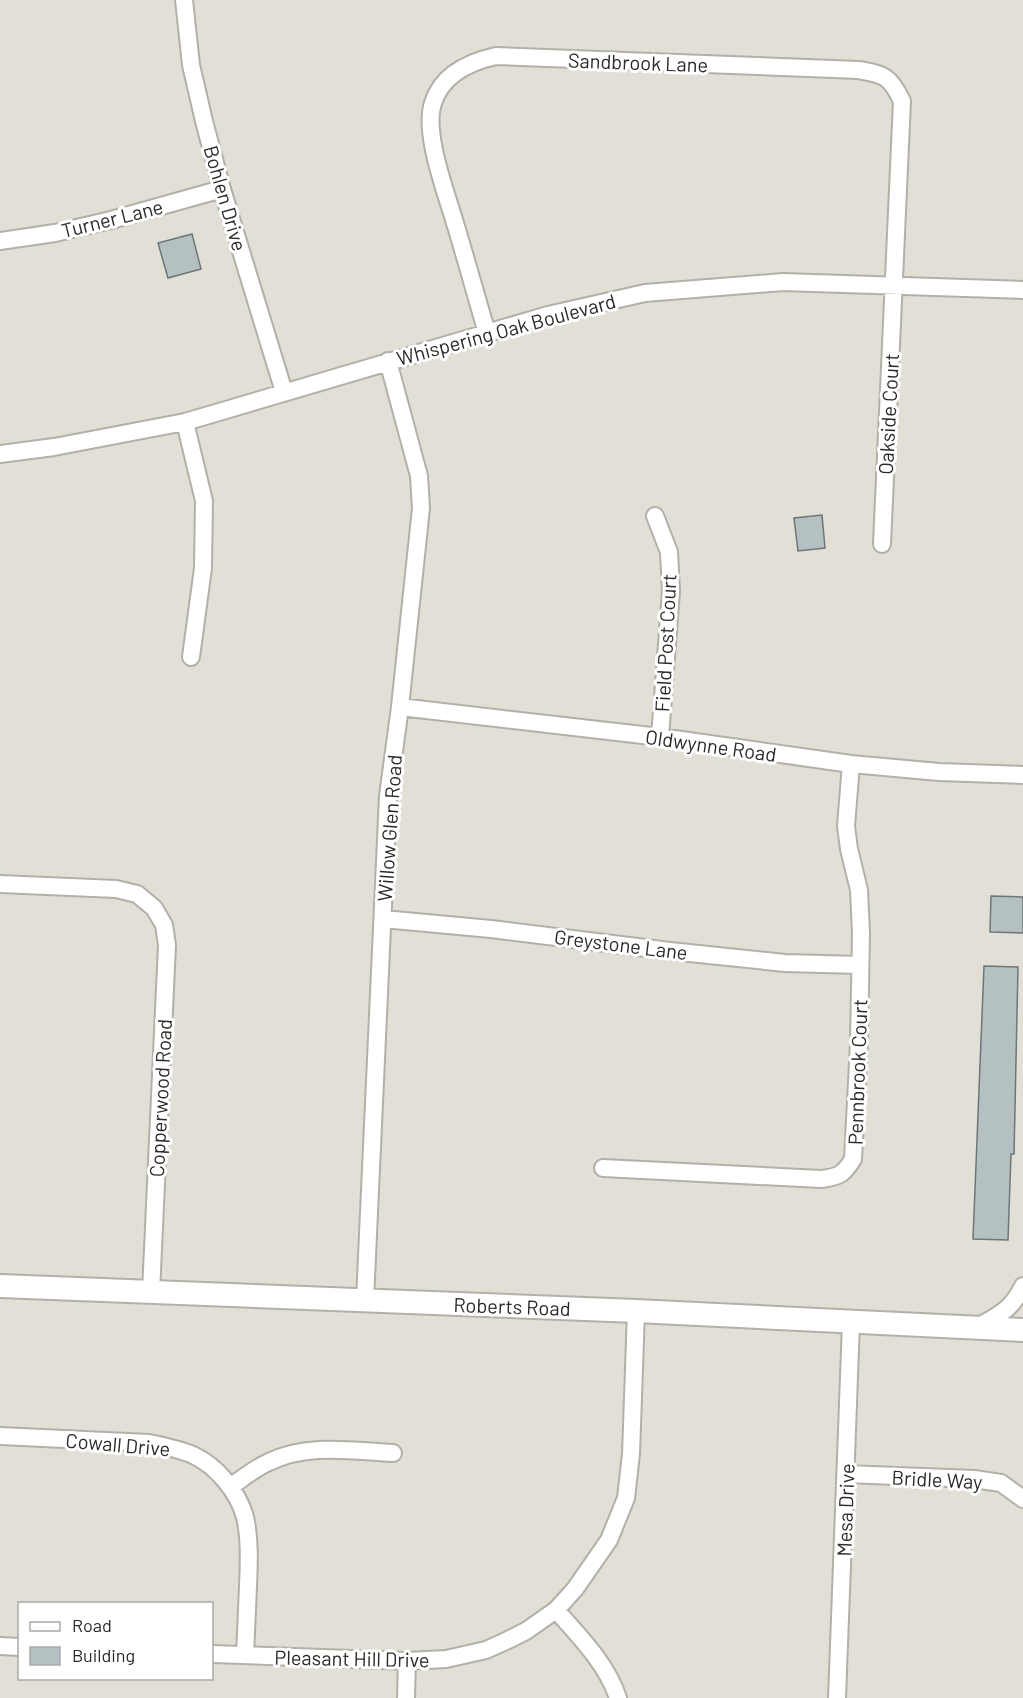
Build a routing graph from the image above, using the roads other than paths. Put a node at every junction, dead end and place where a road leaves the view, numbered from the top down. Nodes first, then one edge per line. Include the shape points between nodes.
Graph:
1 (184, 0) edge
2 (222, 189) junction
3 (0, 241) edge
4 (893, 285) junction
5 (1023, 290) edge
6 (487, 333) junction
7 (388, 361) junction
8 (284, 392) junction
9 (185, 422) junction
10 (0, 454) edge
11 (655, 516) dead end
12 (882, 544) dead end
13 (191, 657) dead end
14 (400, 707) junction
15 (660, 737) junction
16 (851, 764) junction
17 (1023, 775) edge
18 (0, 884) edge
19 (383, 919) junction
20 (860, 965) junction
21 (603, 1168) dead end
22 (0, 1286) edge
23 (1023, 1286) edge
24 (151, 1292) junction
25 (365, 1300) junction
26 (636, 1311) junction
27 (851, 1323) junction
28 (976, 1328) junction
29 (1023, 1330) edge
30 (0, 1436) edge
31 (393, 1453) dead end
32 (846, 1474) junction
33 (230, 1487) junction
34 (1023, 1499) edge
35 (556, 1610) junction
36 (0, 1646) edge
37 (18, 1647) edge
38 (213, 1654) edge
39 (245, 1655) junction
40 (407, 1661) junction
41 (405, 1698) edge
42 (618, 1698) edge
43 (837, 1698) edge

1 - 2 street, Bohlen Drive via 191,65
2 - 3 street, Turner Lane via 66,230
2 - 8 street, Bohlen Drive
4 - 5 street, Whispering Oak Boulevard
4 - 6 street, Whispering Oak Boulevard via 783,282 645,293
4 - 6 street, Sandbrook Lane via 902,101 894,84 879,73 858,69 496,56 465,66 451,76 433,102 430,119 435,151
4 - 12 street, Oakside Court
6 - 7 street, Whispering Oak Boulevard
7 - 8 street, Whispering Oak Boulevard
7 - 14 street, Willow Glen Road via 419,476 421,508
8 - 9 street, Whispering Oak Boulevard
9 - 10 street, Whispering Oak Boulevard
9 - 13 street via 204,501 203,568
11 - 15 street, Field Post Court via 669,552 671,591
14 - 15 street, Oldwynne Road
14 - 19 street, Willow Glen Road via 388,795
15 - 16 street, Oldwynne Road
16 - 17 street, Oldwynne Road
16 - 20 street, Pennbrook Court via 846,826 859,890
18 - 24 street, Copperwood Road via 116,889 137,894 154,908 164,925 167,945
19 - 20 street, Greystone Lane via 785,963
19 - 25 street, Willow Glen Road
20 - 21 street, Pennbrook Court via 855,1145 846,1170 821,1179
22 - 24 main road, Roberts Road
23 - 28 street via 1006,1310
24 - 25 main road, Roberts Road
25 - 26 main road, Roberts Road
26 - 27 main road, Roberts Road
26 - 35 street, Pleasant Hill Drive via 626,1498 609,1540
27 - 28 main road, Roberts Road
27 - 32 street, Mesa Drive
28 - 29 main road, Roberts Road
30 - 33 street, Cowall Drive via 172,1447 195,1456
31 - 33 street via 324,1449 287,1455 268,1462
32 - 34 street, Bridle Way via 974,1479 1001,1483
32 - 43 street, Mesa Drive
33 - 39 street, Cowall Drive via 245,1518 249,1551
35 - 40 street, Pleasant Hill Drive via 526,1631 486,1650 446,1659
35 - 42 street via 593,1653
36 - 37 street
38 - 39 street, Pleasant Hill Drive
39 - 40 street, Pleasant Hill Drive
40 - 41 street

